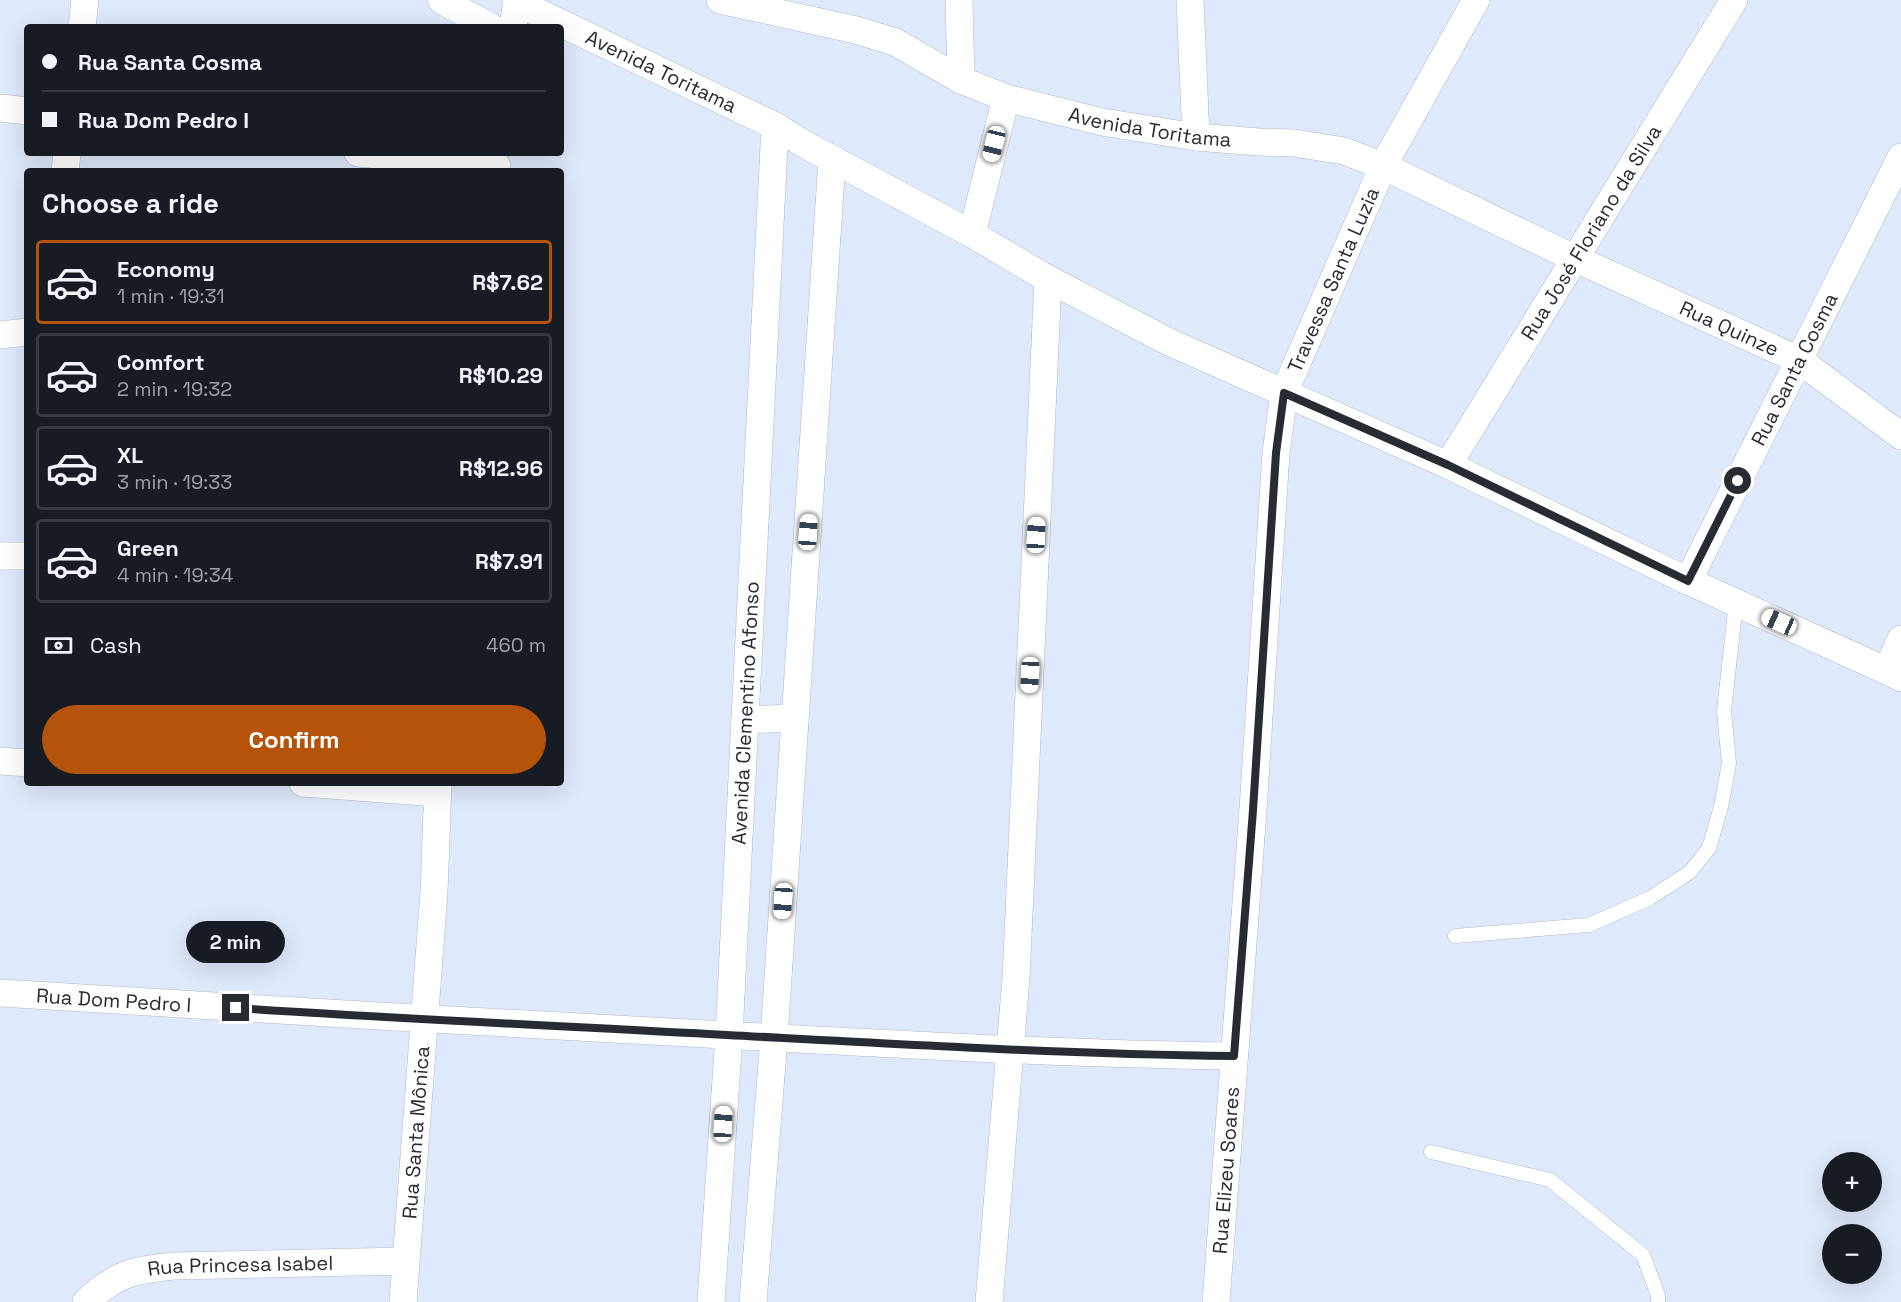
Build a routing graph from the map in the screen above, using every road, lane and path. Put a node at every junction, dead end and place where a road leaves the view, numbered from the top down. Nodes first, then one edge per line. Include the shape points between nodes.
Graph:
1 (85, 0) edge
2 (441, 0) edge
3 (959, 0) edge
4 (1190, 0) edge
5 (1476, 0) edge
6 (1734, 0) edge
7 (723, 1) edge
8 (516, 10) edge
9 (82, 24) edge
10 (485, 24) edge
11 (547, 24) edge
12 (564, 31) edge
13 (961, 80) junction
14 (1006, 99) junction
15 (0, 108) edge
16 (24, 111) edge
17 (775, 126) junction
18 (1196, 138) junction
19 (400, 156) edge
20 (1901, 157) edge
21 (832, 160) junction
22 (498, 163) edge
23 (1383, 166) junction
24 (972, 234) junction
25 (1576, 259) junction
26 (1048, 279) junction
27 (24, 332) edge
28 (0, 335) edge
29 (1799, 360) junction
30 (1284, 393) junction
31 (1901, 436) edge
32 (1448, 465) junction
33 (0, 556) edge
34 (24, 556) edge
35 (1688, 581) junction
36 (1736, 602) junction
37 (1901, 639) edge
38 (1894, 674) edge
39 (795, 718) junction
40 (745, 720) junction
41 (0, 761) edge
42 (24, 763) edge
43 (383, 786) edge
44 (437, 788) edge
45 (1455, 936) dead end
46 (0, 993) edge
47 (424, 1020) junction
48 (729, 1035) junction
49 (774, 1038) junction
50 (1011, 1050) junction
51 (1234, 1056) junction
52 (1431, 1152) dead end
53 (405, 1262) junction
54 (86, 1302) edge
55 (403, 1302) edge
56 (711, 1302) edge
57 (753, 1302) edge
58 (989, 1302) edge
59 (1216, 1302) edge
60 (1658, 1302) edge

1 - 9 street
2 - 10 street
3 - 13 street
4 - 18 street
5 - 23 street, Travessa Santa Luzia
6 - 25 street, Rua José Floriano da Silva
7 - 13 street, Avenida Toritama via 895,42
8 - 11 street, Avenida Toritama
12 - 17 street, Avenida Toritama
13 - 14 street, Avenida Toritama
14 - 18 street, Avenida Toritama via 1102,122
14 - 24 street
15 - 16 street
17 - 21 street, Avenida Toritama
17 - 40 street, Avenida Clementino Afonso
18 - 23 street, Avenida Toritama via 1294,143 1344,152
19 - 22 street
20 - 29 street, Rua Santa Cosma
21 - 24 street, Avenida Toritama
21 - 39 street
23 - 25 street, Avenida Toritama
23 - 30 street, Travessa Santa Luzia
24 - 26 street, Avenida Toritama
25 - 29 street, Rua Quinze
25 - 32 street, Rua José Floriano da Silva
26 - 30 street, Avenida Toritama via 1169,342
26 - 50 street
27 - 28 street
29 - 31 street, Rua Quinze
29 - 35 street, Rua Santa Cosma
30 - 32 street, Avenida Toritama
30 - 51 street, Rua Elizeu Soares via 1276,453
32 - 35 street, Avenida Toritama
33 - 34 street
35 - 36 street, Avenida Toritama
36 - 38 street, Avenida Toritama
36 - 45 lane via 1724,711 1729,763 1709,848 1690,872 1650,898 1589,925
37 - 38 street
39 - 40 street
39 - 49 street
40 - 48 street, Avenida Clementino Afonso
41 - 42 street
43 - 44 street
44 - 47 street, Rua Santa Mônica
46 - 47 street, Rua Dom Pedro I
47 - 48 street, Rua Dom Pedro I
47 - 53 street, Rua Santa Mônica
48 - 49 street, Rua Dom Pedro I
48 - 56 street, Avenida Clementino Afonso
49 - 50 street, Rua Dom Pedro I
49 - 57 street
50 - 51 street, Rua Dom Pedro I
50 - 58 street
51 - 59 street, Rua Elizeu Soares
52 - 60 lane via 1550,1180 1643,1255
53 - 54 street, Rua Princesa Isabel via 138,1270 115,1278
53 - 55 street, Rua Santa Mônica

